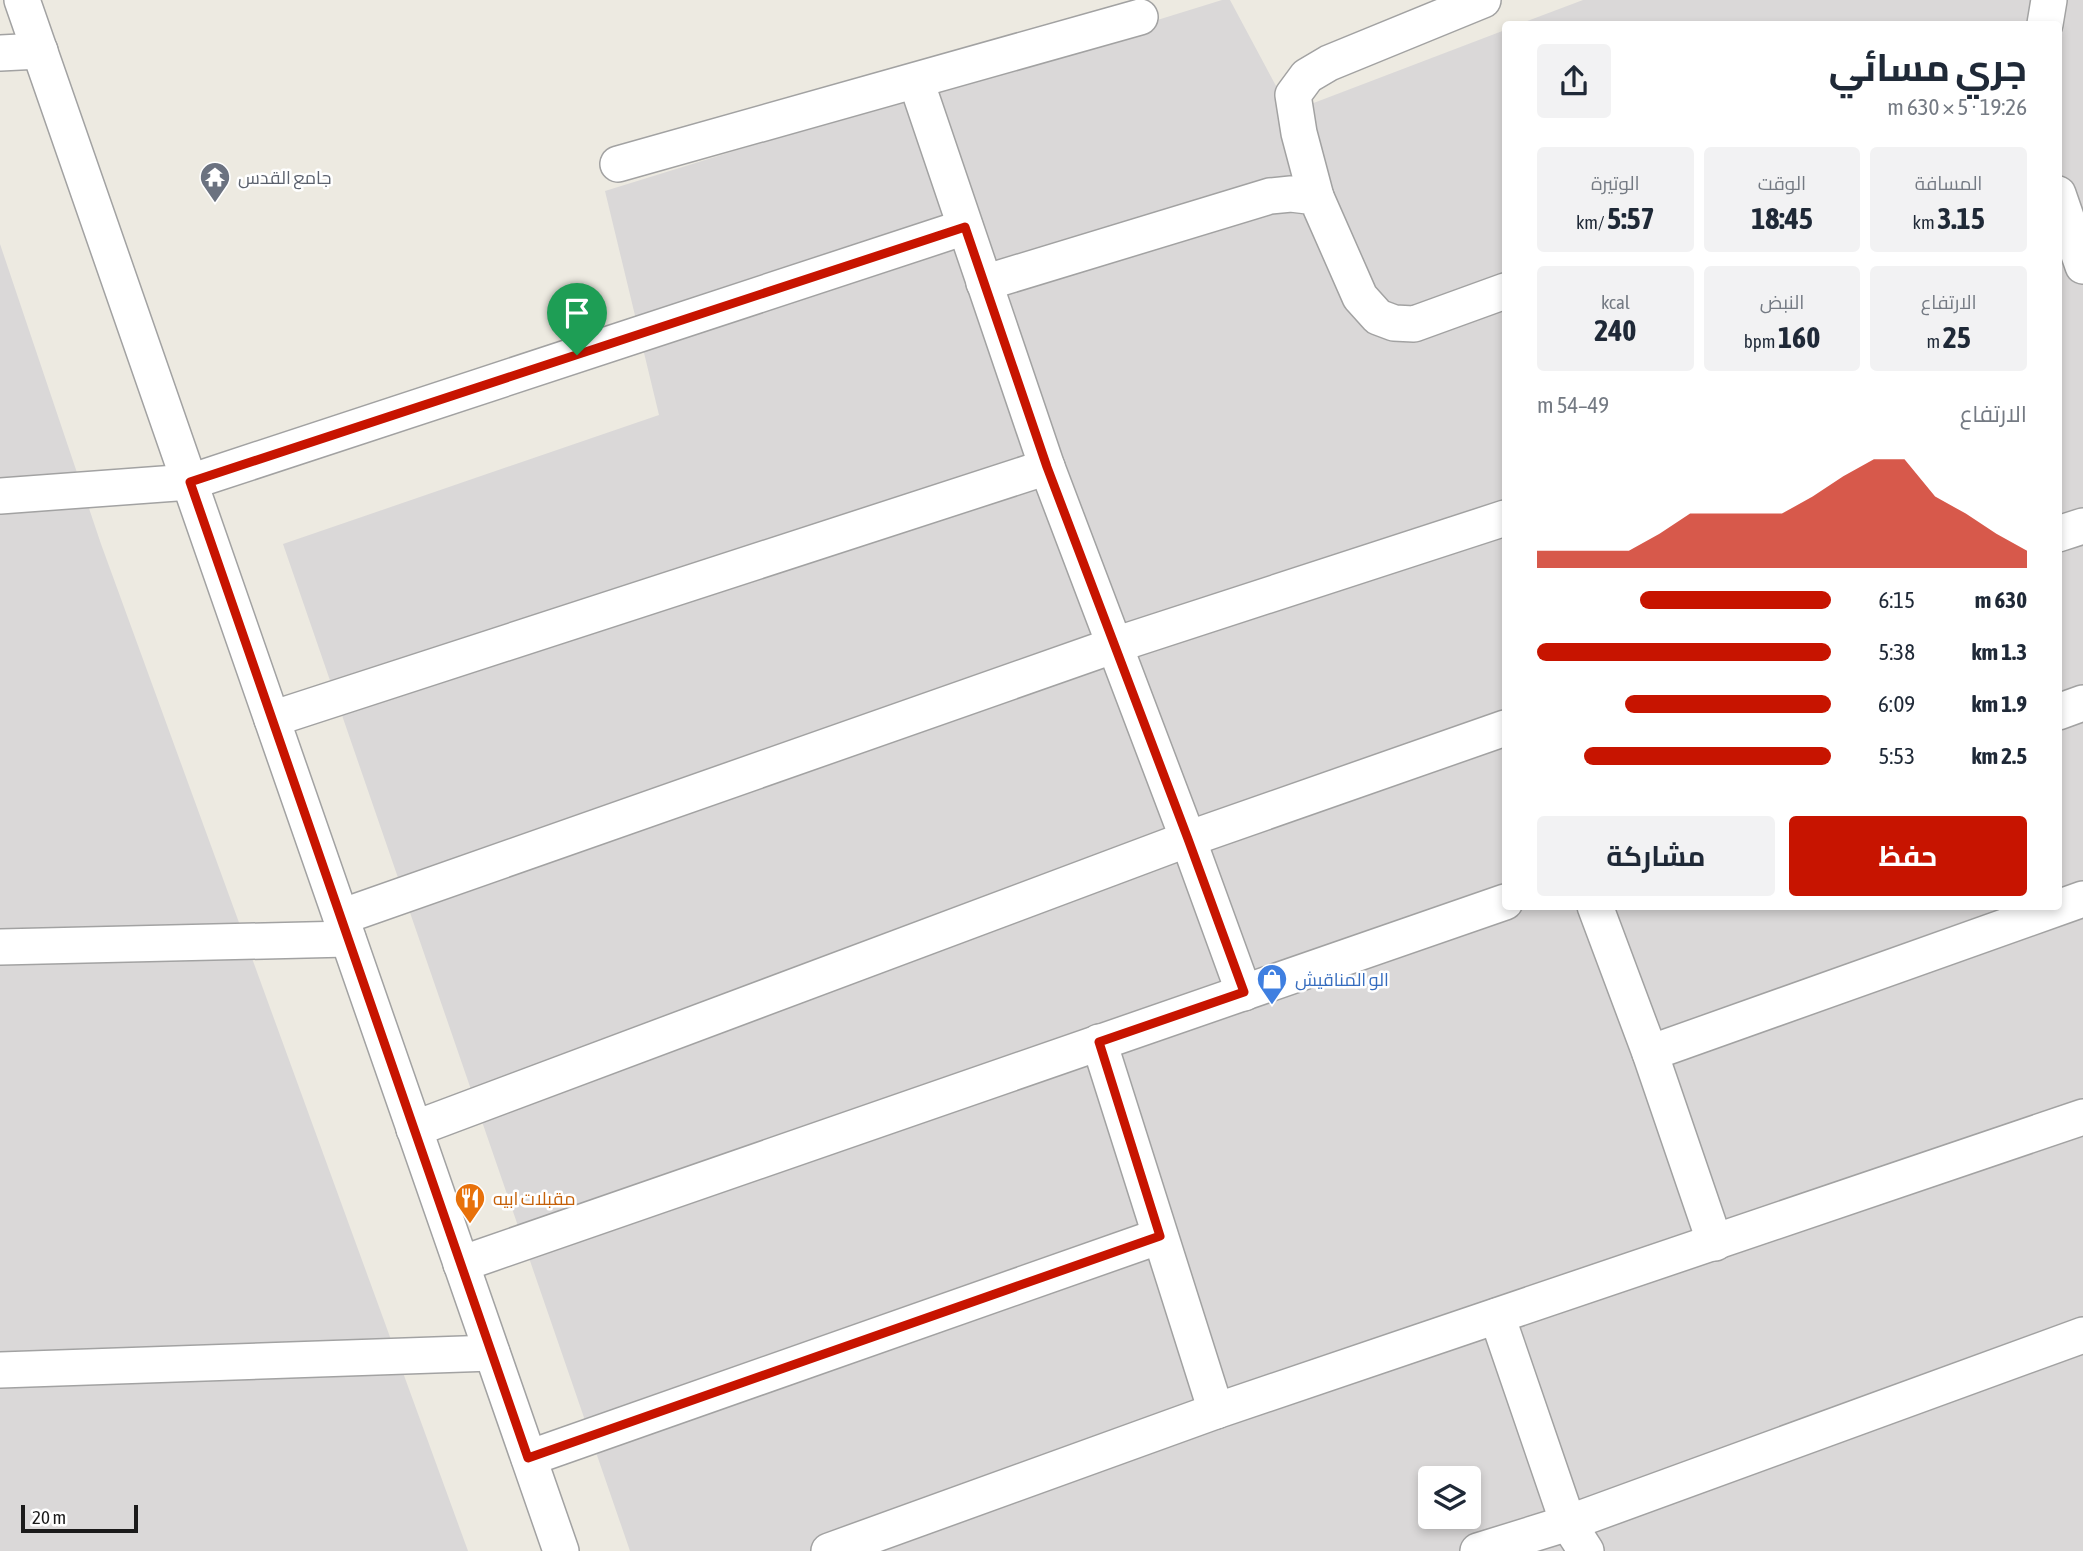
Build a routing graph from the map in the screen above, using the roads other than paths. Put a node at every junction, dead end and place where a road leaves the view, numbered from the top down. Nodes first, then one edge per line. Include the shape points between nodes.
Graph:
1 (22, 0) edge
2 (1483, 0) edge
3 (2049, 0) edge
4 (1140, 17) dead end
5 (2046, 21) edge
6 (40, 51) junction
7 (0, 53) edge
8 (916, 81) junction
9 (618, 164) dead end
10 (1316, 197) junction
11 (2062, 210) edge
12 (965, 227) junction
13 (2071, 247) edge
14 (984, 283) junction
15 (1502, 292) edge
16 (1047, 467) junction
17 (190, 482) junction
18 (0, 496) edge
19 (1502, 519) edge
20 (2083, 526) edge
21 (2062, 533) edge
22 (1115, 645) junction
23 (2083, 703) edge
24 (2062, 711) edge
25 (272, 719) junction
26 (1502, 728) edge
27 (1188, 839) junction
28 (2083, 899) edge
29 (1502, 902) edge
30 (2062, 906) edge
31 (1596, 910) edge
32 (2052, 910) edge
33 (344, 928) junction
34 (0, 947) edge
35 (1244, 992) junction
36 (1099, 1042) junction
37 (1650, 1053) junction
38 (2083, 1117) edge
39 (414, 1129) junction
40 (1160, 1236) junction
41 (1715, 1243) junction
42 (461, 1264) junction
43 (1497, 1316) junction
44 (2083, 1335) edge
45 (492, 1353) junction
46 (0, 1370) edge
47 (1216, 1411) junction
48 (528, 1458) junction
49 (1577, 1537) edge
50 (561, 1551) edge
51 (829, 1551) edge
52 (1478, 1551) edge

1 - 6 street
2 - 10 street via 1307,76 1293,95
3 - 5 street
4 - 8 street
6 - 7 street
6 - 17 street
8 - 9 street
8 - 12 street
10 - 14 street via 1270,195
10 - 15 street via 1360,297 1378,317 1414,324
11 - 13 street
12 - 14 street
12 - 17 street
14 - 16 street
16 - 22 street
16 - 25 street
17 - 18 street
17 - 25 street
19 - 22 street
20 - 21 street
22 - 27 street
22 - 33 street
23 - 24 street
25 - 33 street
26 - 27 street
27 - 35 street
27 - 39 street
28 - 30 street
29 - 35 street
31 - 37 street
32 - 37 street
33 - 34 street
33 - 39 street
35 - 36 street
36 - 40 street
36 - 42 street
37 - 41 street
38 - 41 street
39 - 42 street
40 - 47 street
40 - 48 street
41 - 43 street
42 - 45 street
43 - 47 street
43 - 49 street
44 - 49 street
45 - 46 street
45 - 48 street
47 - 51 street
48 - 50 street
49 - 52 street

